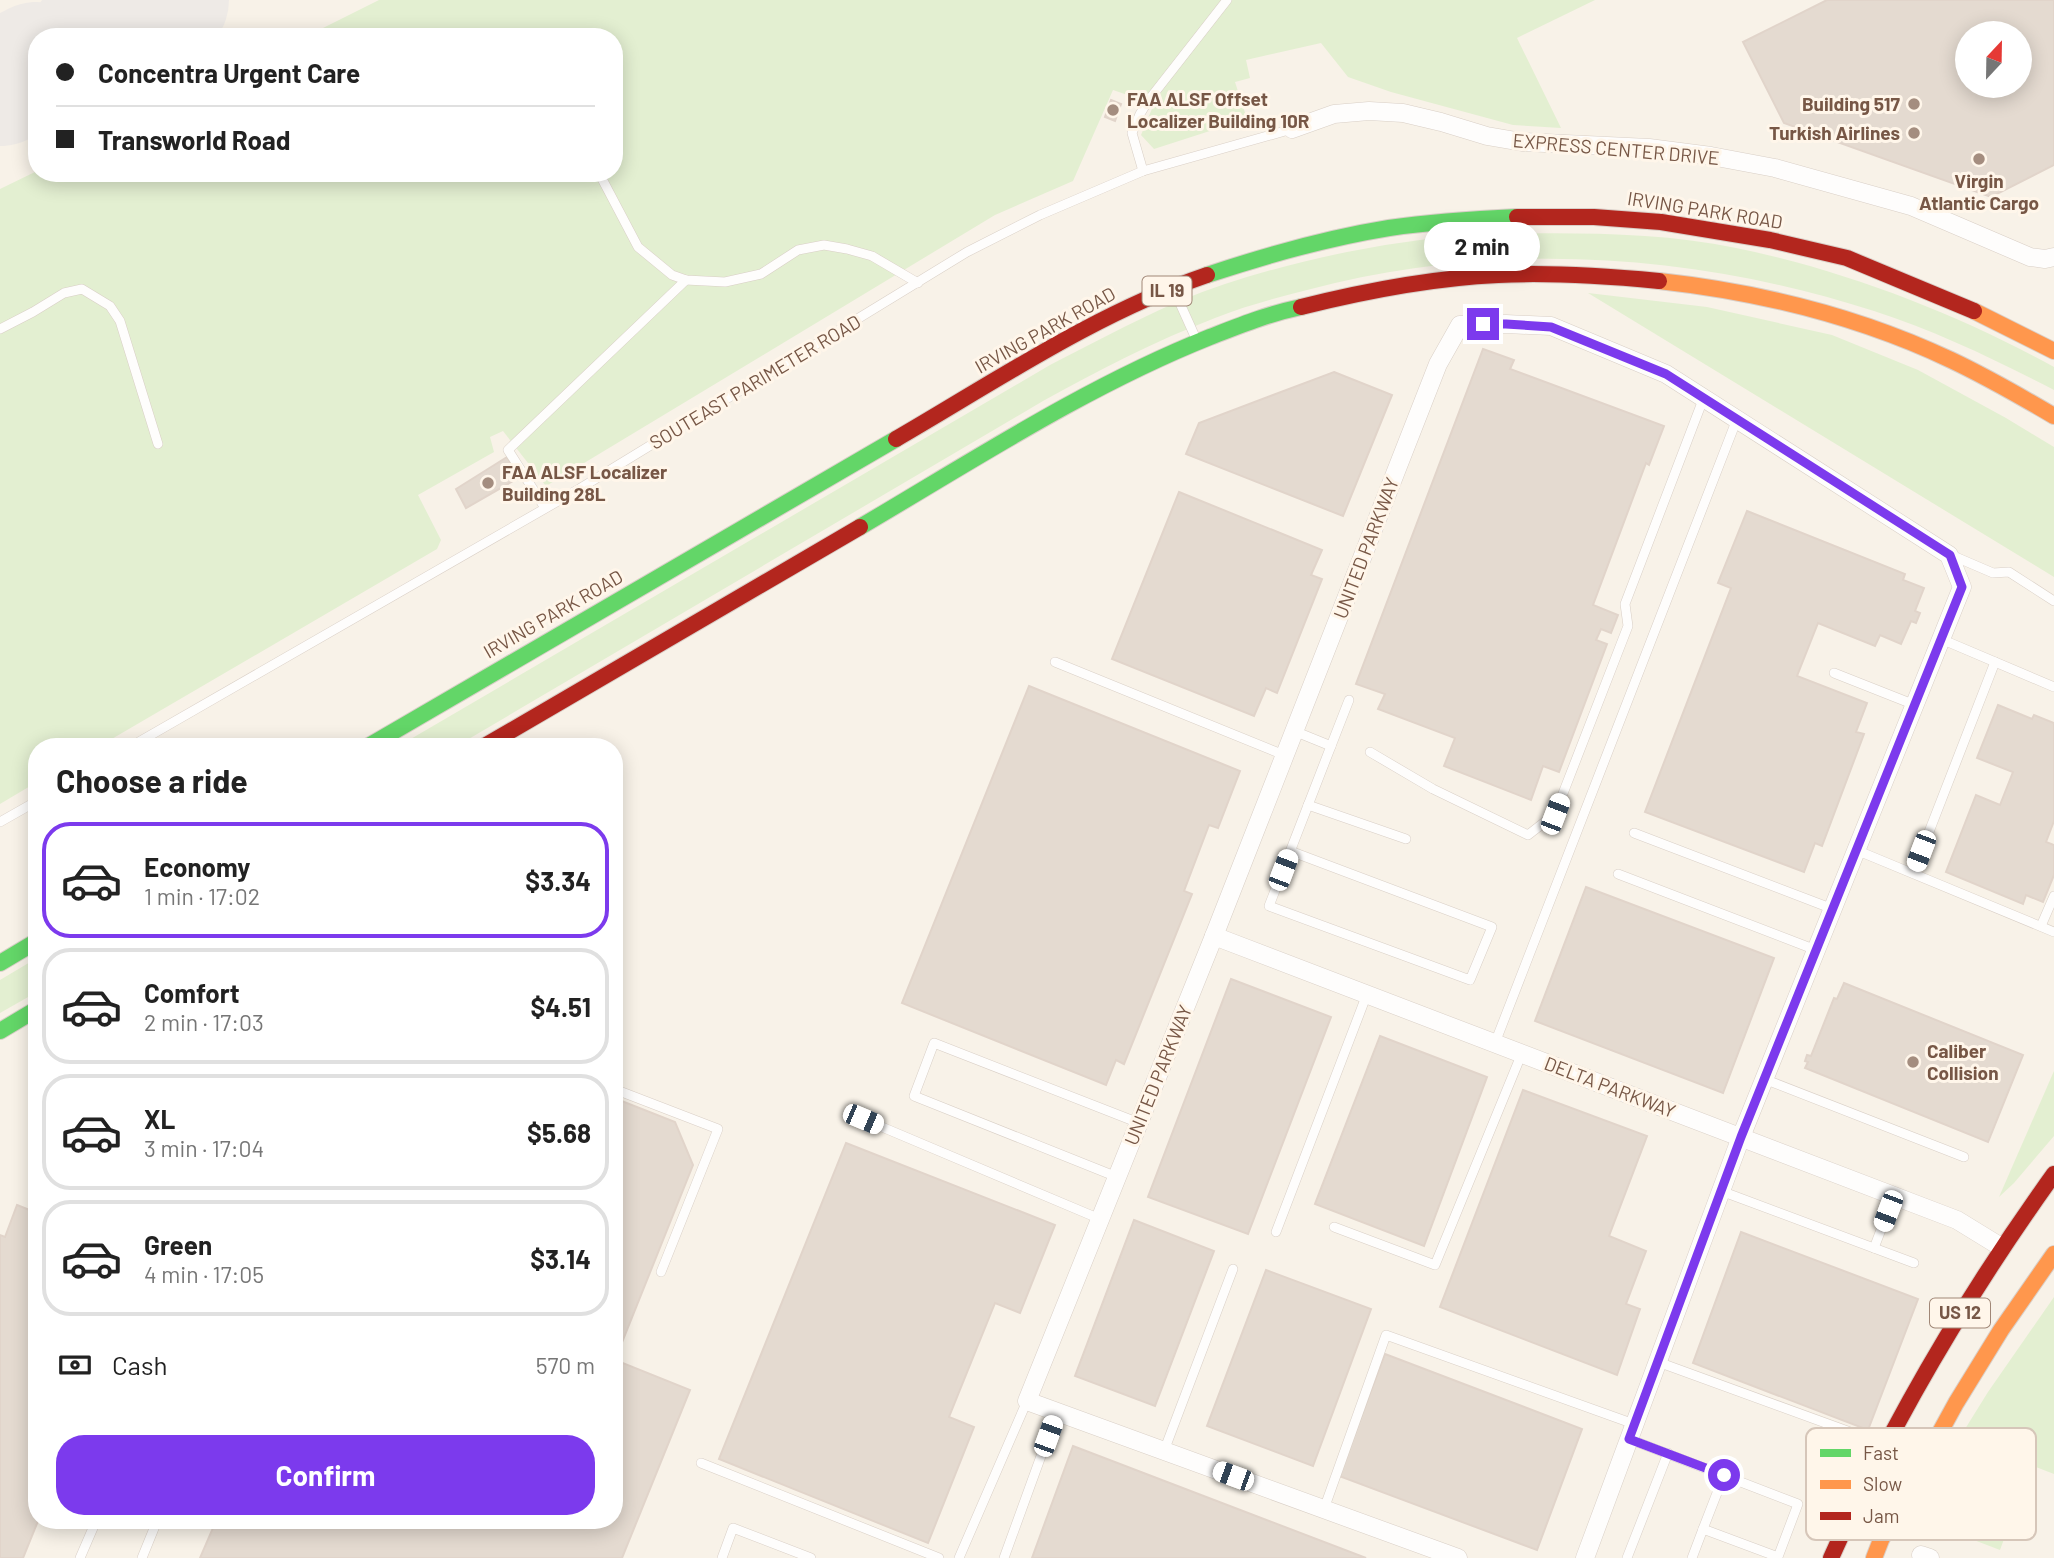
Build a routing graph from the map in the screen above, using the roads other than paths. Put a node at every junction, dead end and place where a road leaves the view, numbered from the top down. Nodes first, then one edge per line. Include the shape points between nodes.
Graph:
1 (1227, 0) edge
2 (1292, 129) joint
3 (1143, 172) junction
4 (605, 182) edge
5 (2054, 257) edge
6 (686, 280) junction
7 (918, 283) junction
8 (1173, 288) junction
9 (0, 328) edge
10 (1197, 342) junction
11 (2054, 351) edge
12 (1704, 397) junction
13 (2054, 416) edge
14 (1737, 419) junction
15 (158, 444) dead end
16 (545, 508) junction
17 (1950, 555) junction
18 (2054, 601) edge
19 (1941, 639) junction
20 (1055, 662) dead end
21 (1995, 662) junction
22 (1834, 673) dead end
23 (2054, 687) edge
24 (1349, 699) dead end
25 (1915, 705) junction
26 (1294, 731) junction
27 (146, 738) edge
28 (382, 738) edge
29 (498, 738) edge
30 (1331, 747) junction
31 (1370, 752) dead end
32 (1284, 755) junction
33 (1308, 805) junction
34 (28, 806) edge
35 (0, 822) edge
36 (1634, 833) dead end
37 (1406, 839) dead end
38 (1856, 850) junction
39 (1290, 852) junction
40 (1913, 873) junction
41 (1618, 874) dead end
42 (2054, 896) edge
43 (1833, 909) junction
44 (2041, 926) junction
45 (2054, 932) edge
46 (1214, 936) junction
47 (28, 946) edge
48 (1816, 950) junction
49 (0, 962) edge
50 (1367, 994) junction
51 (28, 1014) edge
52 (0, 1031) edge
53 (1495, 1043) junction
54 (1522, 1053) junction
55 (1764, 1079) junction
56 (623, 1092) edge
57 (863, 1119) dead end
58 (1139, 1123) junction
59 (1741, 1137) junction
60 (1964, 1157) dead end
61 (2054, 1174) edge
62 (1117, 1177) junction
63 (1721, 1191) junction
64 (1894, 1196) junction
65 (1100, 1220) junction
66 (1334, 1227) dead end
67 (1276, 1232) dead end
68 (2001, 1247) junction
69 (1874, 1248) junction
70 (2054, 1254) edge
71 (1914, 1263) dead end
72 (1233, 1269) dead end
73 (661, 1272) dead end
74 (1658, 1362) junction
75 (1027, 1401) junction
76 (1057, 1412) junction
77 (1839, 1428) edge
78 (1895, 1428) edge
79 (1942, 1428) edge
80 (1632, 1432) junction
81 (1164, 1451) junction
82 (1668, 1453) junction
83 (701, 1463) dead end
84 (1724, 1475) junction
85 (1324, 1509) junction
86 (93, 1529) edge
87 (155, 1529) edge
88 (1703, 1529) junction
89 (1839, 1540) edge
90 (1881, 1540) edge
91 (80, 1558) edge
92 (142, 1558) edge
93 (722, 1558) edge
94 (811, 1558) edge
95 (939, 1558) edge
96 (959, 1558) edge
97 (1004, 1558) edge
98 (1458, 1558) edge
99 (1585, 1558) edge
100 (1627, 1558) edge
101 (1692, 1558) edge
102 (1831, 1558) edge
103 (1874, 1558) edge

1 - 3 lane via 1140,114 1132,134
2 - 3 lane, SOUTEAST PARIMETER ROAD
2 - 5 street, EXPRESS CENTER DRIVE via 1335,114 1403,113 1522,142 1711,156 1838,184 1911,206 2030,257
3 - 7 lane, SOUTEAST PARIMETER ROAD via 1040,215
4 - 6 lane via 638,247 672,275
6 - 7 lane via 725,282 761,274 798,250 824,245 872,256
6 - 16 lane via 508,450
7 - 16 lane, SOUTEAST PARIMETER ROAD
8 - 10 lane
8 - 11 main road, IRVING PARK ROAD / IL 19 via 1267,256 1369,231 1512,217 1612,217 1687,224 1846,257 1972,310
8 - 28 main road, IRVING PARK ROAD / IL 19 via 1078,333
9 - 15 lane via 64,293 82,289 110,306 120,321
10 - 13 main road via 1266,315 1355,294 1461,278 1572,275 1659,280 1776,301 1887,333 1970,368
10 - 29 main road via 1061,409
12 - 14 street
12 - 26 street, UNITED PARKWAY via 1666,374 1551,327 1460,325 1438,364
12 - 31 lane via 1625,604 1629,626 1555,814 1528,835
14 - 17 street
14 - 53 lane
16 - 27 lane, SOUTEAST PARIMETER ROAD
17 - 18 lane via 1993,573 2009,572
17 - 19 street via 1962,587
19 - 21 lane
19 - 25 street
20 - 32 lane
21 - 23 lane
21 - 40 lane
22 - 25 lane
24 - 30 lane
25 - 38 street
26 - 30 lane
26 - 32 street, UNITED PARKWAY
30 - 33 lane
32 - 46 street, UNITED PARKWAY
33 - 37 lane
33 - 39 lane
34 - 35 lane
36 - 43 lane
38 - 40 lane
38 - 43 street
39 - 39 lane via 1269,906 1470,980 1492,927
40 - 44 lane
41 - 48 lane
42 - 44 lane
43 - 48 street
44 - 45 lane
46 - 50 street, DELTA PARKWAY
46 - 58 street, UNITED PARKWAY
47 - 49 main road
48 - 55 street
50 - 53 street, DELTA PARKWAY
50 - 67 lane
51 - 52 main road
53 - 54 street, DELTA PARKWAY
54 - 59 street, DELTA PARKWAY
54 - 66 lane via 1435,1265
55 - 59 street
55 - 60 lane
56 - 73 lane via 719,1129
57 - 65 lane
58 - 62 street, UNITED PARKWAY
58 - 62 lane via 934,1043 914,1096
59 - 63 street
59 - 64 street, DELTA PARKWAY
61 - 68 main road, US 12
62 - 65 street, UNITED PARKWAY
63 - 69 lane
63 - 74 street
64 - 68 street, DELTA PARKWAY via 1957,1220
64 - 69 lane
65 - 75 street, UNITED PARKWAY
68 - 78 main road, US 12
69 - 71 lane
70 - 79 main road, US 12 via 2001,1330
72 - 81 lane
74 - 77 lane
74 - 80 street
75 - 76 street
75 - 96 lane
76 - 81 street
76 - 97 lane
80 - 82 lane
80 - 85 lane via 1386,1335
80 - 99 street
81 - 85 street
82 - 84 lane
82 - 100 lane
83 - 95 lane
84 - 88 lane
84 - 88 lane via 1798,1504 1778,1557
85 - 98 street
86 - 91 lane
87 - 92 lane
88 - 101 lane
89 - 102 main road, US 12
90 - 103 main road, US 12
93 - 94 lane via 733,1528

